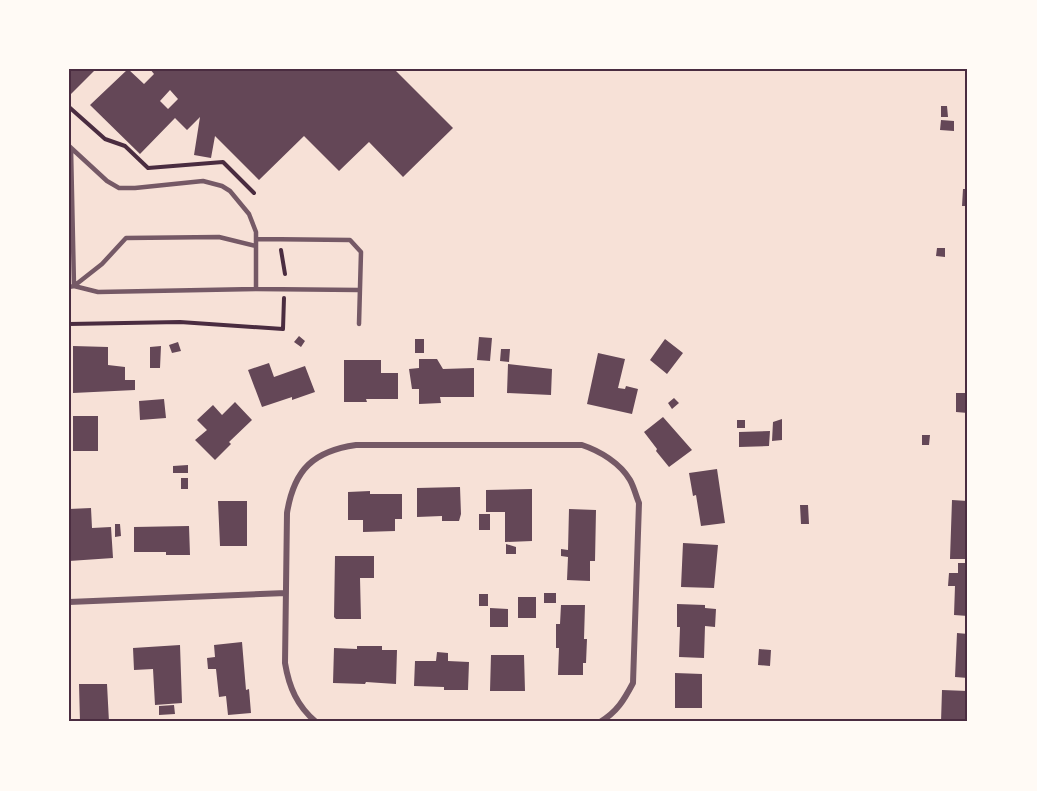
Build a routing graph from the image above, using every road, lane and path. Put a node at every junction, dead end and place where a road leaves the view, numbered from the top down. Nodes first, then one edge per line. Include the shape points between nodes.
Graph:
1 (69, 107) edge
2 (70, 147) edge
3 (254, 193) dead end
4 (256, 239) junction
5 (256, 246) junction
6 (281, 250) dead end
7 (285, 274) dead end
8 (72, 287) edge
9 (256, 289) junction
10 (359, 290) junction
11 (285, 298) dead end
12 (69, 324) edge
13 (359, 324) dead end
14 (286, 593) junction
15 (69, 602) edge
16 (316, 722) edge
17 (600, 722) edge

1 - 3 path via 105,139 125,146 148,168 223,162
2 - 4 lane via 119,188 203,181 222,186 249,214
2 - 8 lane
4 - 5 lane
4 - 10 lane via 350,240 361,252
5 - 8 lane via 219,237 126,238 102,264
5 - 9 lane
6 - 7 path
8 - 9 lane via 98,292
9 - 10 lane
10 - 13 lane
11 - 12 path via 283,329 180,322
14 - 15 street
14 - 16 street via 288,680 299,705
14 - 17 street via 290,498 304,468 322,454 356,445 582,446 597,450 630,479 639,503 633,683 612,716

